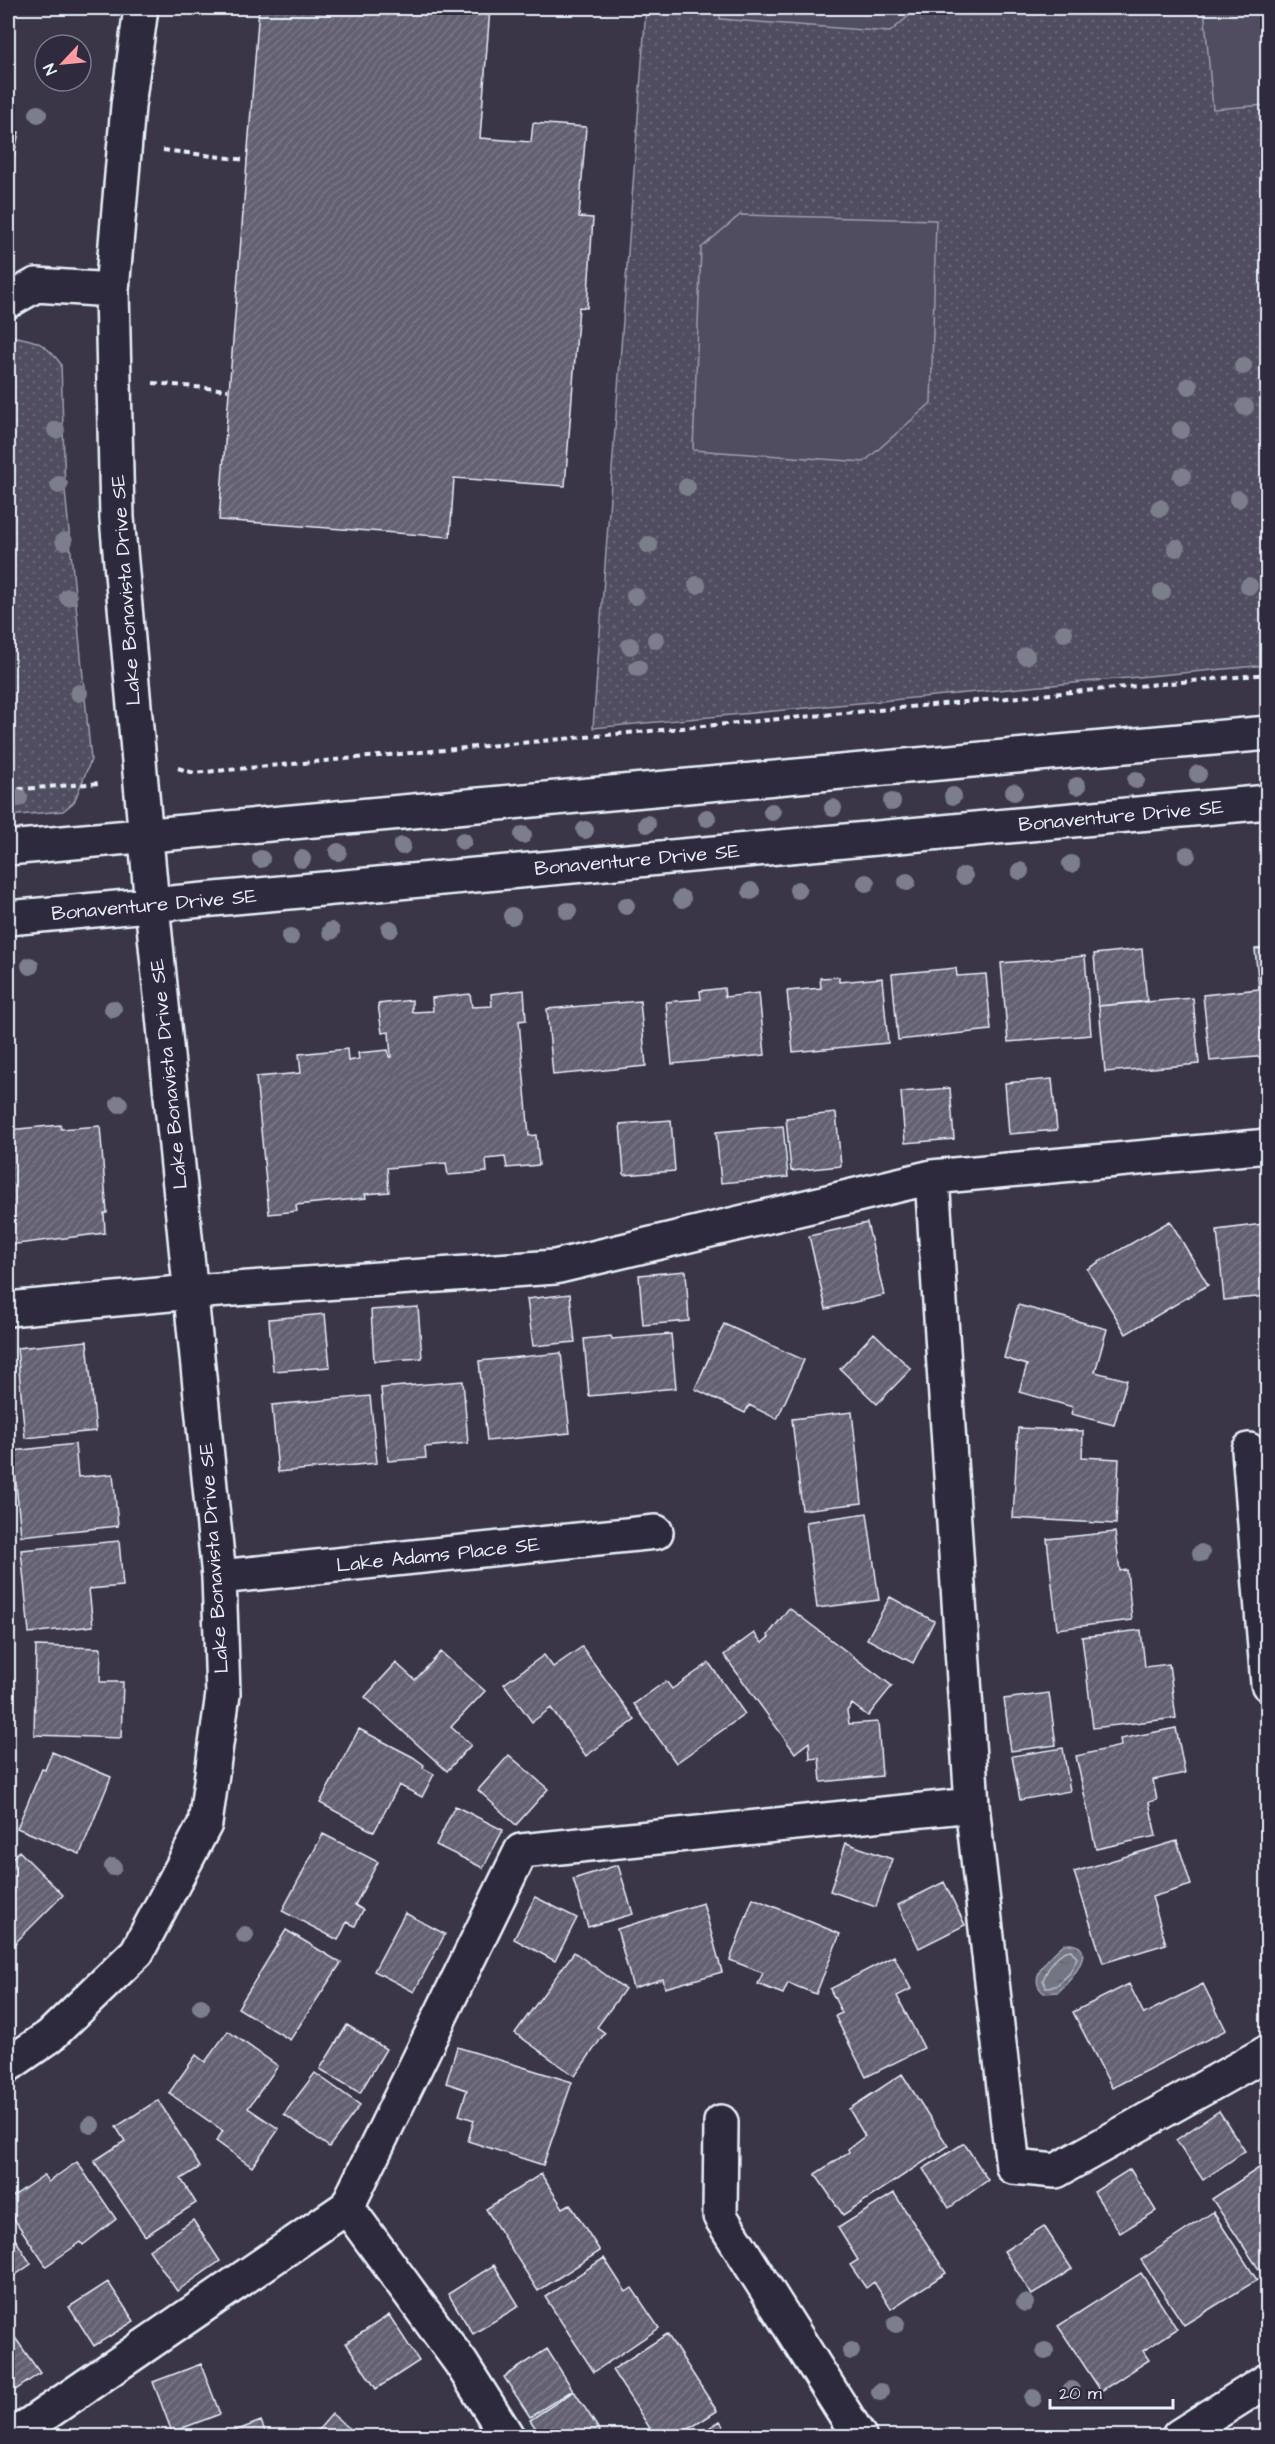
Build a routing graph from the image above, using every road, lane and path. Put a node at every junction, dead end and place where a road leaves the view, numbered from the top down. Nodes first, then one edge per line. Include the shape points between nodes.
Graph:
1 (141, 8) edge
2 (156, 149) dead end
3 (247, 160) dead end
4 (112, 290) junction
5 (8, 301) edge
6 (146, 382) dead end
7 (228, 390) dead end
8 (1268, 674) edge
9 (1268, 733) edge
10 (178, 768) dead end
11 (100, 783) dead end
12 (8, 790) edge
13 (1268, 802) edge
14 (147, 835) junction
15 (8, 848) edge
16 (152, 905) junction
17 (8, 918) edge
18 (1268, 1146) edge
19 (932, 1177) junction
20 (191, 1292) junction
21 (8, 1309) edge
22 (1249, 1450) dead end
23 (656, 1532) dead end
24 (219, 1577) junction
25 (1268, 1684) edge
26 (972, 1805) junction
27 (1268, 2052) edge
28 (8, 2065) edge
29 (721, 2122) dead end
30 (347, 2207) junction
31 (1268, 2380) edge
32 (13, 2436) edge
33 (507, 2436) edge
34 (859, 2436) edge
35 (1179, 2436) edge

1 - 4 street, Lake Bonavista Drive SE
2 - 3 path
4 - 5 street via 36,285
4 - 14 street, Lake Bonavista Drive SE via 117,518
6 - 7 path
8 - 10 path via 194,773
9 - 14 street
11 - 12 path
13 - 16 street, Bonaventure Drive SE
14 - 15 street
14 - 16 street, Lake Bonavista Drive SE
16 - 17 street, Bonaventure Drive SE
16 - 20 street, Lake Bonavista Drive SE
18 - 19 street
19 - 20 street via 555,1267
19 - 26 street
20 - 21 street
20 - 24 street, Lake Bonavista Drive SE
22 - 25 street
23 - 24 street, Lake Adams Place SE
24 - 28 street, Lake Bonavista Drive SE via 223,1694 205,1824 136,1952 50,2036
26 - 27 street via 1013,2167 1056,2171
26 - 30 street via 521,1851
29 - 34 street via 720,2216
30 - 32 street
30 - 33 street via 461,2363
31 - 35 street

